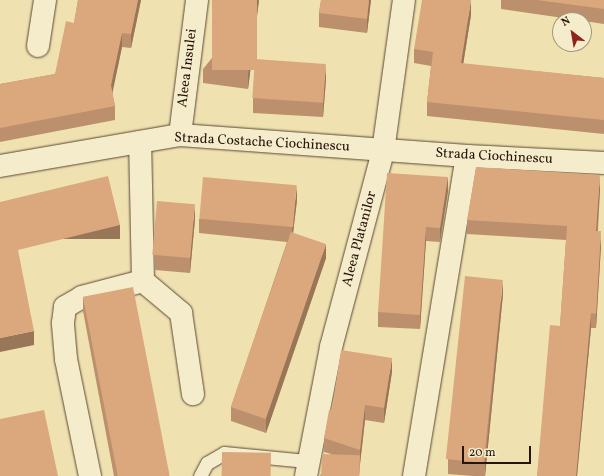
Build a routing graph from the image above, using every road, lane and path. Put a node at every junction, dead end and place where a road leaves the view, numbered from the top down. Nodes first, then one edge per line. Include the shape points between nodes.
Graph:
1 (45, 0) edge
2 (197, 0) edge
3 (404, 0) edge
4 (38, 46) dead end
5 (180, 135) junction
6 (140, 142) junction
7 (383, 151) junction
8 (467, 156) junction
9 (604, 163) edge
10 (0, 166) edge
11 (143, 281) junction
12 (193, 394) dead end
13 (306, 468) edge
14 (90, 476) edge
15 (200, 476) edge
16 (414, 476) edge

1 - 4 street
2 - 5 street, Aleea Insulei
3 - 7 street, Aleea Platanilor
5 - 6 street, Strada Costache Ciochinescu
5 - 7 street, Strada Costache Ciochinescu
6 - 10 street, Strada Costache Ciochinescu
6 - 11 street
7 - 8 street, Strada Ciochinescu
7 - 13 street, Aleea Platanilor via 331,347
8 - 9 street, Strada Ciochinescu
8 - 16 street
11 - 12 street via 181,313
11 - 14 street via 82,297 65,307 63,323 66,359
13 - 15 lane via 224,453 207,463

